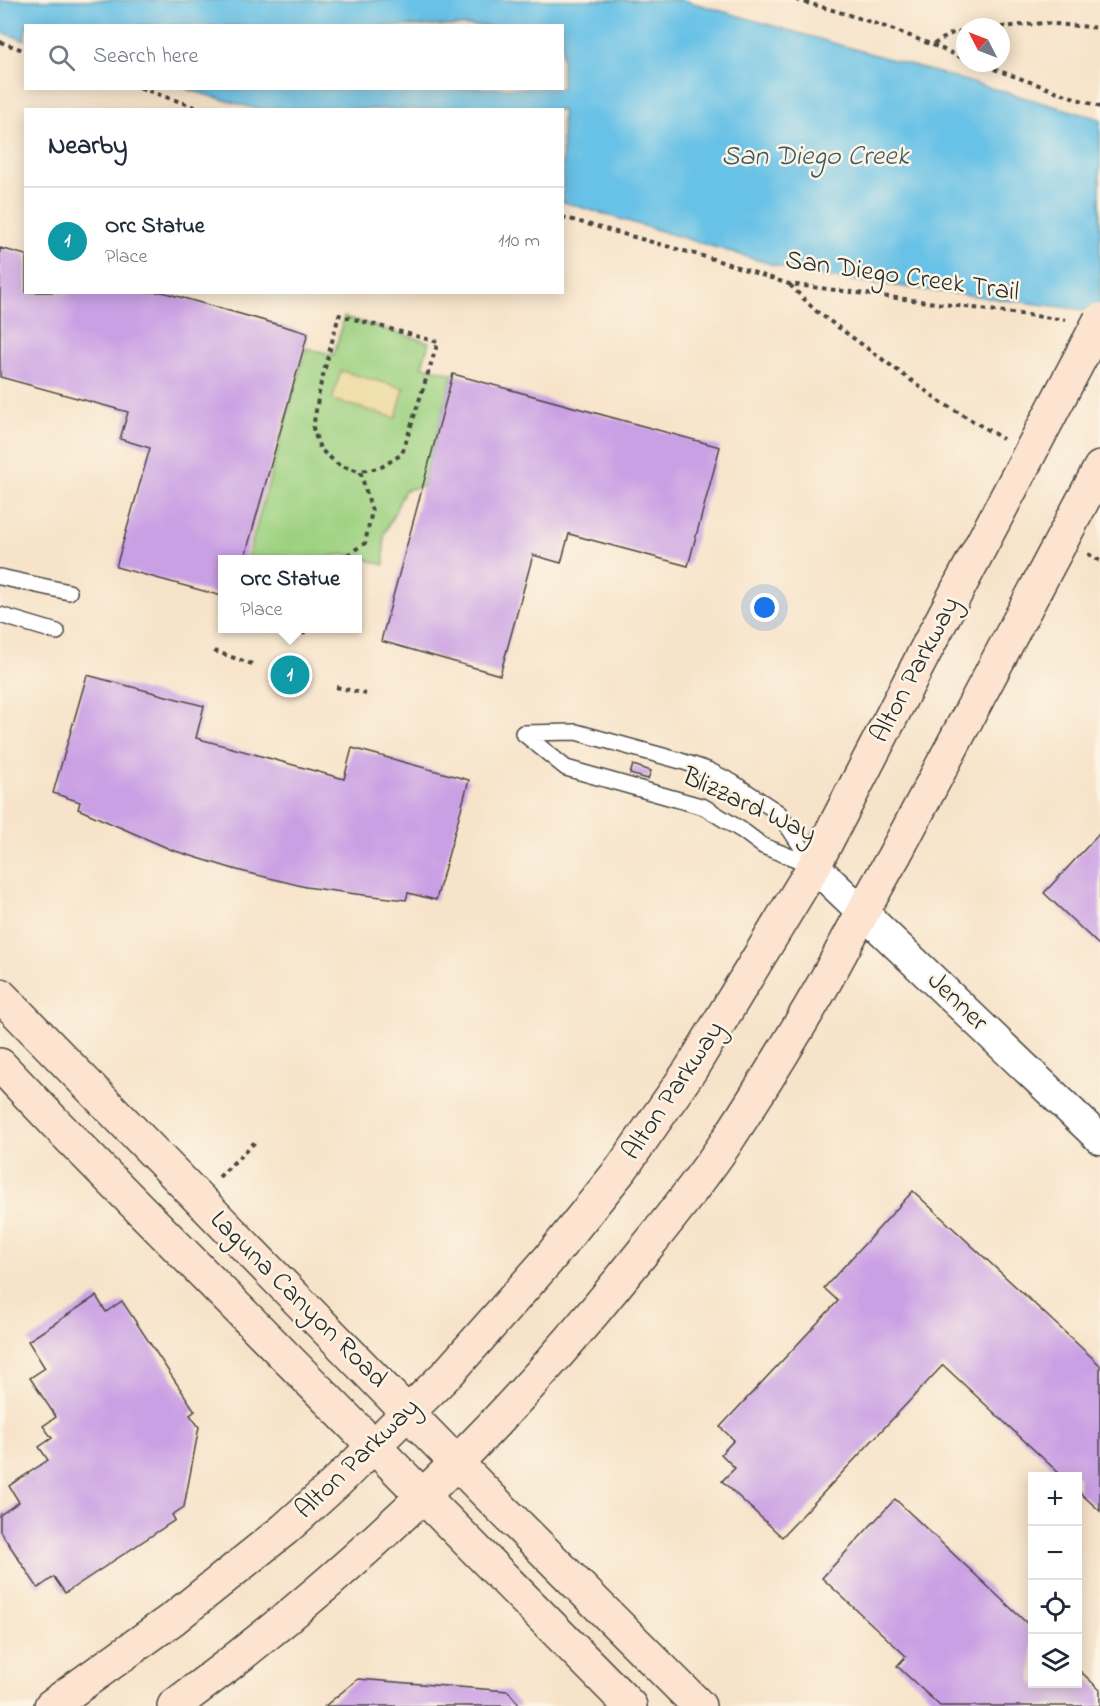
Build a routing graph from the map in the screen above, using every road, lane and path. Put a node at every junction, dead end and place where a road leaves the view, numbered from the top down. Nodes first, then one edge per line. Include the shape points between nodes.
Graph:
1 (796, 0) edge
2 (1010, 26) edge
3 (1100, 28) edge
4 (956, 32) edge
5 (0, 42) edge
6 (934, 44) junction
7 (24, 50) edge
8 (956, 55) edge
9 (1002, 72) edge
10 (146, 90) edge
11 (1100, 106) edge
12 (198, 108) edge
13 (564, 218) edge
14 (789, 284) junction
15 (1066, 320) dead end
16 (1093, 333) edge
17 (1030, 453) junction
18 (1100, 468) edge
19 (360, 471) junction
20 (347, 555) edge
21 (0, 577) edge
22 (69, 592) dead end
23 (0, 615) edge
24 (57, 632) dead end
25 (214, 651) dead end
26 (252, 664) dead end
27 (336, 687) dead end
28 (366, 694) dead end
29 (814, 866) junction
30 (862, 911) junction
31 (0, 995) edge
32 (0, 1065) edge
33 (1100, 1139) edge
34 (257, 1140) dead end
35 (218, 1178) dead end
36 (408, 1411) junction
37 (373, 1446) junction
38 (456, 1462) junction
39 (422, 1495) junction
40 (51, 1706) edge
41 (174, 1706) edge
42 (630, 1706) edge
43 (699, 1706) edge

1 - 6 path via 844,12
2 - 3 path via 1044,23
4 - 6 path
5 - 7 path
6 - 8 path
9 - 11 path
10 - 12 path
13 - 14 path, San Diego Creek Trail
14 - 15 path, San Diego Creek Trail
14 - 17 path via 816,311 940,402
16 - 17 main road, Alton Parkway
17 - 29 main road, Alton Parkway
18 - 30 main road
19 - 19 path via 340,466 320,449 313,428 339,315 438,342 402,454 380,468
19 - 20 path via 372,511 365,543
21 - 22 lane
23 - 24 lane
25 - 26 path
27 - 28 path
29 - 29 lane, Blizzard Way via 779,813 708,770 576,732 523,732 566,768 704,807 763,846
29 - 30 street, Jenner
29 - 36 main road, Alton Parkway via 691,1069 622,1168 508,1306
30 - 33 street, Jenner
30 - 38 main road via 776,1063 694,1187 575,1336
31 - 36 main road, Laguna Canyon Road
32 - 37 main road, Laguna Canyon Road
34 - 35 path
36 - 37 main road, Alton Parkway
36 - 38 main road, Laguna Canyon Road
37 - 39 main road, Laguna Canyon Road
37 - 40 main road, Alton Parkway via 232,1573
38 - 39 main road
38 - 43 main road, Laguna Canyon Road
39 - 41 main road via 331,1582
39 - 42 main road, Laguna Canyon Road

